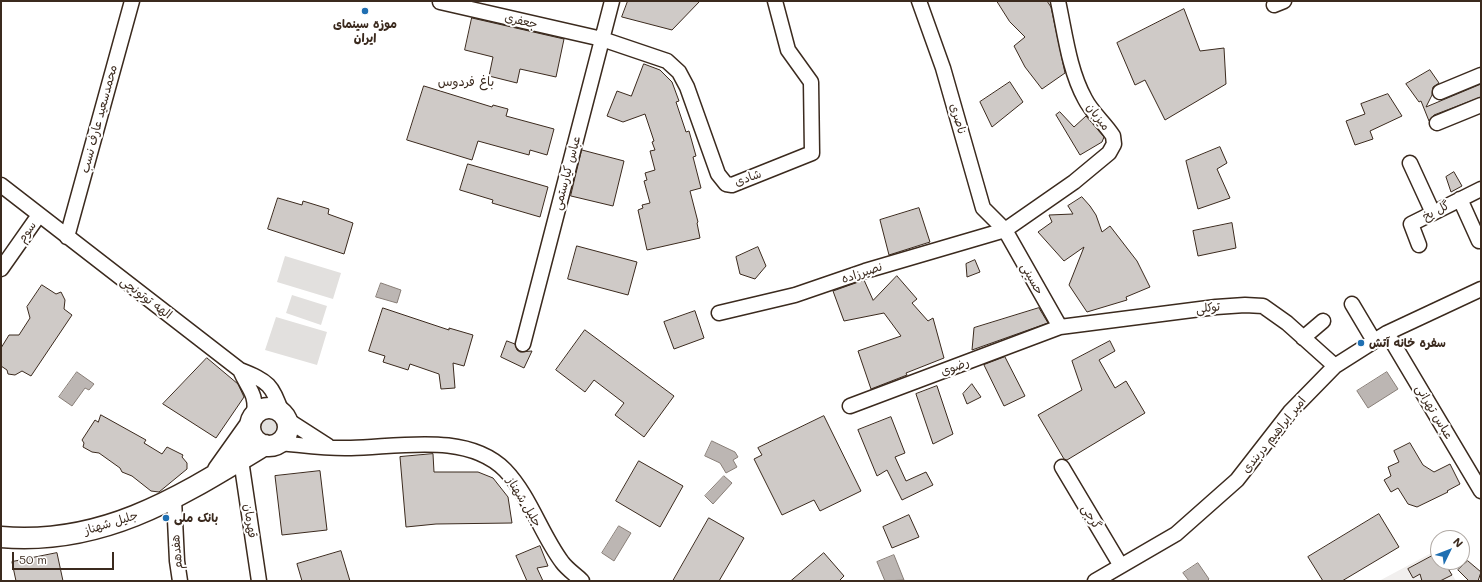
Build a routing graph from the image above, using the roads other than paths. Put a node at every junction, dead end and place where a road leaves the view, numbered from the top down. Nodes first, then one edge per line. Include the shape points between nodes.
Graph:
1 (132, 1) edge
2 (612, 1) edge
3 (775, 1) edge
4 (919, 1) edge
5 (1058, 1) edge
6 (440, 2) dead end
7 (462, 4) edge
8 (602, 39) junction
9 (1481, 75) edge
10 (1440, 92) dead end
11 (1481, 105) edge
12 (1437, 123) dead end
13 (1410, 163) dead end
14 (1, 185) edge
15 (1481, 189) edge
16 (1460, 199) junction
17 (1433, 213) junction
18 (39, 215) junction
19 (1006, 230) junction
20 (67, 237) junction
21 (1479, 241) dead end
22 (1418, 245) dead end
23 (1, 268) edge
24 (1481, 290) edge
25 (1352, 304) dead end
26 (718, 313) dead end
27 (1323, 321) dead end
28 (1060, 327) junction
29 (1387, 333) junction
30 (1303, 338) junction
31 (1374, 341) junction
32 (523, 344) dead end
33 (1335, 366) junction
34 (240, 370) junction
35 (850, 406) dead end
36 (284, 416) junction
37 (252, 420) junction
38 (272, 444) junction
39 (330, 447) junction
40 (241, 460) junction
41 (1062, 467) dead end
42 (213, 477) junction
43 (1481, 491) edge
44 (174, 499) junction
45 (1, 537) edge
46 (1115, 573) edge
47 (180, 581) edge
48 (259, 581) edge
49 (582, 581) edge
50 (1095, 581) edge

1 - 20 street, محمدسعید عارف نسب
2 - 8 street, عباس کیارستمی
3 - 8 street, شادی via 788,50 811,82 812,153 732,185 726,184 718,174 687,87 679,72 667,61
4 - 19 street, ناصری via 943,68 983,208
5 - 19 street, میزبان via 1072,66 1080,89 1113,136 1114,144 1109,152 1074,182
6 - 7 street, جعفری
7 - 8 street, جعفری
8 - 32 street, عباس کیارستمی
9 - 10 street
11 - 12 street
13 - 17 street
14 - 18 street, الهه توتونچی
15 - 16 street, گل یخ
16 - 17 street, گل یخ
16 - 21 street
17 - 22 street, گل یخ via 1411,224
18 - 20 street, الهه توتونچی
18 - 23 street, سوم
19 - 26 street, نصیرزاده via 865,271 795,296
19 - 28 street, حسینی
20 - 34 street, الهه توتونچی
24 - 29 street, امیر ابراهیم دربندی
25 - 31 street
27 - 30 street
28 - 30 street, توکلی via 1245,305 1263,306
28 - 35 street, رضوى
29 - 31 street, امیر ابراهیم دربندی
29 - 43 street, عباس تهرانی
30 - 33 street, توکلی
31 - 33 street, امیر ابراهیم دربندی
33 - 46 street, امیر ابراهیم دربندی via 1290,412 1237,480 1176,534
34 - 36 street, الهه توتونچی via 268,384 276,395
34 - 37 street via 246,385 254,395
36 - 37 street via 277,410 265,408
36 - 38 street via 286,435
36 - 39 street, جلیل شهناز
37 - 38 street via 252,436 260,443
37 - 42 street, جلیل شهناز
38 - 39 street, جلیل شهناز
38 - 40 street, جلیل شهناز
39 - 49 street, جلیل شهناز via 431,443 455,446 491,458 505,470 518,487 563,564
40 - 42 street, جلیل شهناز
40 - 48 street, قهرمان
41 - 46 street, گرجی
42 - 44 street, جلیل شهناز
44 - 45 street, جلیل شهناز via 134,517 98,529 69,534
44 - 47 street, هفدهم
46 - 50 street, امیر ابراهیم دربندی

